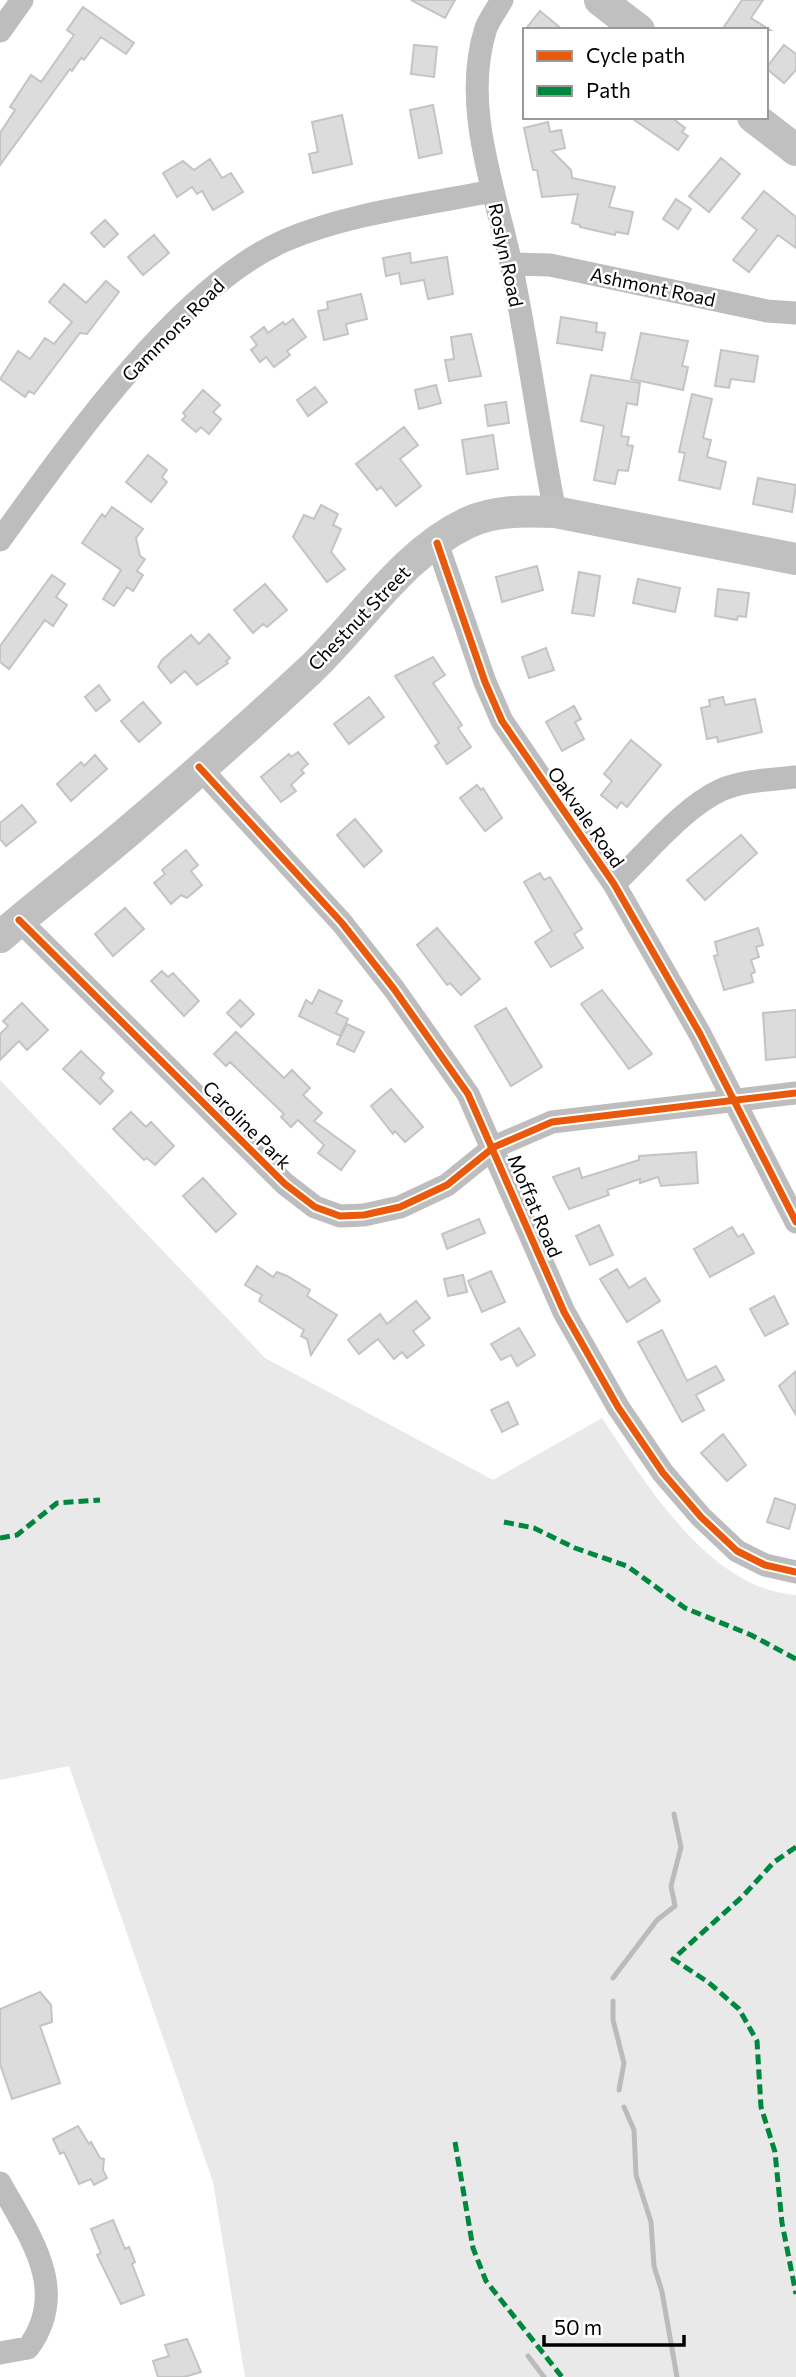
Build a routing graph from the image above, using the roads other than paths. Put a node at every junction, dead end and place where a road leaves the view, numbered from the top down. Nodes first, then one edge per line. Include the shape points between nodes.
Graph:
1 (22, 0) edge
2 (502, 0) edge
3 (600, 0) edge
4 (636, 28) edge
5 (0, 31) edge
6 (756, 119) edge
7 (796, 150) edge
8 (492, 191) junction
9 (511, 264) junction
10 (796, 313) edge
11 (555, 512) junction
12 (0, 540) edge
13 (437, 543) junction
14 (796, 559) edge
15 (199, 766) junction
16 (796, 777) edge
17 (614, 884) junction
18 (10, 928) edge
19 (796, 1093) edge
20 (734, 1099) junction
21 (494, 1147) junction
22 (796, 1222) edge
23 (796, 1572) edge
24 (0, 2183) edge
25 (0, 2353) edge

1 - 5 street
2 - 8 street, Roslyn Road via 486,27 478,88
3 - 4 main road
6 - 7 main road
8 - 9 street, Roslyn Road
8 - 12 street, Gammons Road via 325,226 249,258 217,282 150,349
9 - 10 street, Ashmont Road via 550,265 767,311
9 - 11 street, Roslyn Road
11 - 13 main road, Chestnut Street via 485,516
11 - 14 main road, Chestnut Street
13 - 15 main road, Chestnut Street via 404,570 309,671
13 - 17 street, Oakvale Road via 502,721
15 - 18 main road, Chestnut Street via 131,829
15 - 21 street, Moffat Road via 310,886 394,989 468,1094
16 - 17 street via 721,790 694,807
17 - 20 street, Oakvale Road
18 - 21 street, Caroline Park via 315,1207 340,1216 400,1207 447,1185
19 - 20 street, Caroline Park
20 - 21 street, Caroline Park via 552,1122
20 - 22 street, Oakvale Road
21 - 23 street, Moffat Road via 564,1312 618,1407 663,1473 737,1550 765,1565
24 - 25 street via 45,2270 48,2292 44,2316 28,2348

